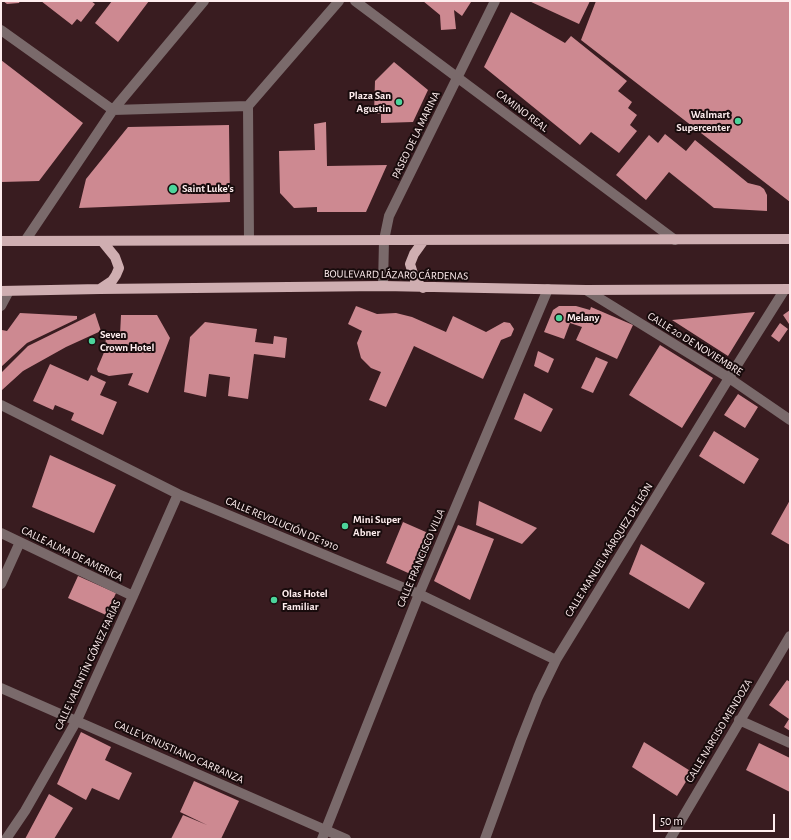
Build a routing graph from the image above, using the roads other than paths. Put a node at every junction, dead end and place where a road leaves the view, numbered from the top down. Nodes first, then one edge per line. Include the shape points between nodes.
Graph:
1 (204, 1) edge
2 (339, 1) edge
3 (355, 1) edge
4 (495, 1) edge
5 (1, 30) edge
6 (457, 78) junction
7 (248, 106) junction
8 (113, 110) junction
9 (790, 239) edge
10 (249, 240) junction
11 (384, 240) junction
12 (424, 240) junction
13 (675, 240) junction
14 (24, 241) junction
15 (102, 241) junction
16 (1, 242) edge
17 (383, 286) junction
18 (423, 288) junction
19 (100, 289) junction
20 (548, 289) junction
21 (788, 289) edge
22 (586, 290) junction
23 (5, 291) edge
24 (1, 306) edge
25 (729, 378) junction
26 (1, 405) edge
27 (790, 420) edge
28 (178, 494) junction
29 (1, 533) edge
30 (20, 542) junction
31 (1, 584) edge
32 (419, 594) junction
33 (133, 596) junction
34 (790, 636) edge
35 (556, 660) junction
36 (1, 688) edge
37 (77, 720) junction
38 (739, 720) junction
39 (790, 743) edge
40 (324, 834) edge
41 (6, 839) edge
42 (346, 839) edge
43 (485, 839) edge
44 (670, 839) edge

1 - 8 street
2 - 7 street
3 - 6 street, CAMINO REAL
4 - 6 street, PASEO DE LA MARINA
5 - 8 street
6 - 11 street, PASEO DE LA MARINA via 389,216
6 - 13 street, CAMINO REAL
7 - 8 street
7 - 10 street
8 - 14 street
9 - 13 main road
10 - 11 main road
10 - 15 main road
11 - 12 main road
11 - 17 street, PASEO DE LA MARINA
12 - 13 main road
12 - 18 main road via 410,264 415,280
14 - 15 main road
14 - 16 main road
15 - 19 main road via 115,257 119,268 112,281
17 - 18 main road, BOULEVARD LÁZARO CÁRDENAS
17 - 19 main road, BOULEVARD LÁZARO CÁRDENAS
18 - 20 main road, BOULEVARD LÁZARO CÁRDENAS
19 - 23 main road, BOULEVARD LÁZARO CÁRDENAS
20 - 22 main road, BOULEVARD LÁZARO CÁRDENAS
20 - 32 street, CALLE FRANCISCO VILLA
21 - 22 main road, BOULEVARD LÁZARO CÁRDENAS
21 - 25 street, CALLE MANUEL MÁRQUEZ DE LEÓN
22 - 25 street, CALLE 20 DE NOVIEMBRE
23 - 24 street
25 - 27 street, CALLE 20 DE NOVIEMBRE
25 - 35 street, CALLE MANUEL MÁRQUEZ DE LEÓN
26 - 28 street, CALLE REVOLUCIÓN DE 1910
28 - 32 street, CALLE REVOLUCIÓN DE 1910
28 - 33 street, CALLE VALENTÍN GÓMEZ FARÍAS
29 - 30 street, CALLE ALMA DE AMERICA
30 - 31 street
30 - 33 street, CALLE ALMA DE AMERICA
32 - 35 street, CALLE REVOLUCIÓN DE 1910
32 - 40 street, CALLE FRANCISCO VILLA
33 - 37 street, CALLE VALENTÍN GÓMEZ FARÍAS
34 - 38 street, CALLE NARCISO MENDOZA
35 - 43 street, CALLE MANUEL MÁRQUEZ DE LEÓN via 538,697
36 - 37 street, CALLE VENUSTIANO CARRANZA
37 - 40 street, CALLE VENUSTIANO CARRANZA
37 - 41 street, CALLE VALENTÍN GÓMEZ FARÍAS
38 - 39 street
38 - 44 street, CALLE NARCISO MENDOZA
40 - 42 street, CALLE VENUSTIANO CARRANZA

